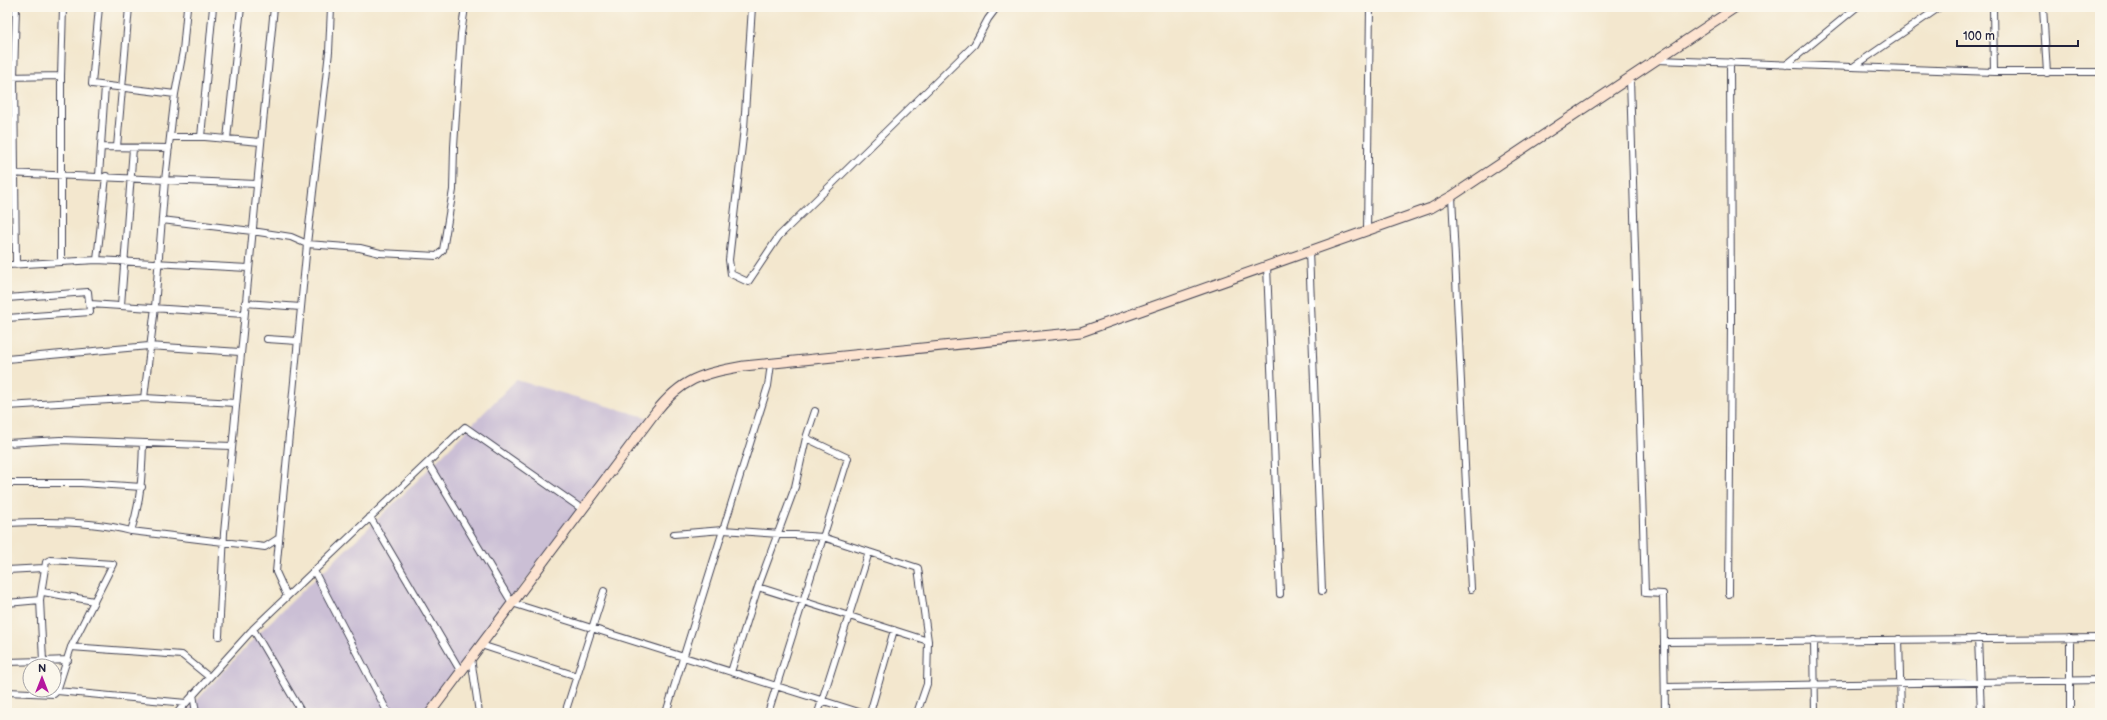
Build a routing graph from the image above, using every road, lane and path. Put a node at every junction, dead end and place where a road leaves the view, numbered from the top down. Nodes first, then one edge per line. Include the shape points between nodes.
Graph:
1 (16, 7) edge
2 (63, 7) edge
3 (99, 7) edge
4 (129, 7) edge
5 (187, 7) edge
6 (213, 7) edge
7 (241, 7) edge
8 (274, 7) edge
9 (332, 7) edge
10 (465, 7) edge
11 (752, 7) edge
12 (997, 7) edge
13 (1370, 7) edge
14 (1736, 7) edge
15 (1857, 7) edge
16 (1940, 7) edge
17 (1993, 7) edge
18 (2043, 7) edge
19 (1657, 60) junction
20 (1730, 62) junction
21 (1786, 65) junction
22 (1853, 67) junction
23 (1994, 72) junction
24 (2100, 72) edge
25 (2047, 73) junction
26 (61, 76) junction
27 (10, 77) edge
28 (1630, 78) junction
29 (105, 86) junction
30 (122, 88) junction
31 (175, 94) junction
32 (170, 137) junction
33 (201, 137) junction
34 (227, 139) junction
35 (260, 142) junction
36 (117, 147) junction
37 (101, 148) junction
38 (133, 148) junction
39 (169, 148) junction
40 (7, 173) edge
41 (14, 173) junction
42 (60, 174) junction
43 (99, 176) junction
44 (106, 176) junction
45 (129, 178) junction
46 (165, 180) junction
47 (256, 184) junction
48 (1452, 196) junction
49 (162, 220) junction
50 (1367, 230) junction
51 (252, 231) junction
52 (307, 244) junction
53 (1309, 251) junction
54 (97, 260) junction
55 (61, 261) junction
56 (123, 262) junction
57 (158, 264) junction
58 (7, 265) edge
59 (16, 265) junction
60 (1267, 266) junction
61 (248, 268) junction
62 (7, 298) edge
63 (90, 304) junction
64 (245, 304) junction
65 (120, 305) junction
66 (155, 307) junction
67 (301, 307) junction
68 (244, 314) junction
69 (7, 318) edge
70 (267, 339) dead end
71 (298, 341) junction
72 (149, 346) junction
73 (240, 352) junction
74 (7, 359) edge
75 (771, 364) junction
76 (144, 398) junction
77 (236, 403) junction
78 (7, 406) edge
79 (814, 411) dead end
80 (806, 438) junction
81 (7, 443) edge
82 (143, 443) junction
83 (232, 446) junction
84 (428, 463) junction
85 (7, 483) edge
86 (142, 486) junction
87 (582, 509) junction
88 (370, 517) junction
89 (7, 523) edge
90 (723, 530) junction
91 (131, 531) junction
92 (778, 533) junction
93 (674, 534) dead end
94 (823, 537) junction
95 (279, 538) junction
96 (223, 542) junction
97 (869, 552) junction
98 (44, 568) junction
99 (7, 570) edge
100 (314, 571) junction
101 (758, 587) junction
102 (1471, 590) dead end
103 (604, 591) dead end
104 (1322, 591) dead end
105 (43, 592) junction
106 (1280, 594) dead end
107 (1729, 594) dead end
108 (287, 596) junction
109 (40, 600) junction
110 (94, 601) junction
111 (803, 601) junction
112 (7, 603) edge
113 (512, 603) junction
114 (849, 616) junction
115 (592, 628) junction
116 (253, 629) junction
117 (894, 630) junction
118 (220, 636) dead end
119 (1978, 638) junction
120 (2070, 638) junction
121 (2100, 638) edge
122 (1899, 639) junction
123 (1814, 640) junction
124 (928, 641) junction
125 (1664, 642) junction
126 (481, 645) junction
127 (71, 648) junction
128 (684, 657) junction
129 (43, 658) edge
130 (471, 658) junction
131 (62, 660) edge
132 (68, 660) junction
133 (7, 662) edge
134 (22, 662) edge
135 (461, 672) junction
136 (731, 672) junction
137 (577, 676) junction
138 (62, 677) edge
139 (209, 677) junction
140 (2070, 680) junction
141 (2100, 680) edge
142 (1980, 682) junction
143 (1900, 684) junction
144 (1815, 685) junction
145 (776, 686) junction
146 (1666, 687) junction
147 (62, 691) edge
148 (7, 692) edge
149 (22, 693) edge
150 (193, 694) junction
151 (822, 700) junction
152 (186, 703) junction
153 (177, 713) edge
154 (196, 713) edge
155 (302, 713) edge
156 (388, 713) edge
157 (430, 713) edge
158 (479, 713) edge
159 (565, 713) edge
160 (666, 713) edge
161 (768, 713) edge
162 (818, 713) edge
163 (862, 713) edge
164 (870, 713) edge
165 (917, 713) edge
166 (1665, 713) edge
167 (1815, 713) edge
168 (1901, 713) edge
169 (1981, 713) edge
170 (2070, 713) edge

1 - 27 street
2 - 26 street
3 - 29 street via 92,84
4 - 30 street
5 - 31 street via 183,51
6 - 33 street
7 - 34 street
8 - 35 street
9 - 52 street
10 - 52 street via 461,34 453,190 442,250 437,256 380,253 360,248
11 - 12 street via 744,128 729,260 731,274 748,282 779,236 974,44
13 - 50 street
14 - 19 main road
15 - 21 street
16 - 22 street
17 - 23 street
18 - 25 street
19 - 20 street
19 - 28 main road
20 - 21 street
20 - 107 street
21 - 22 street
22 - 23 street
23 - 25 street
24 - 25 street
26 - 27 street
26 - 42 street
27 - 41 street
28 - 48 main road
28 - 125 street via 1645,593 1663,594
29 - 30 street
29 - 37 street
30 - 31 street
30 - 36 street
31 - 32 street
32 - 33 street
32 - 39 street
33 - 34 street
34 - 35 street
35 - 47 street
36 - 37 street
36 - 38 street
37 - 43 street
38 - 39 street
38 - 45 street
39 - 46 street
40 - 41 street
41 - 42 street
41 - 59 street
42 - 43 street
42 - 55 street
43 - 44 street
44 - 45 street
44 - 54 street
45 - 46 street
45 - 56 street
46 - 47 street
46 - 49 street
47 - 51 street
48 - 50 main road via 1431,208
48 - 102 street
49 - 51 street
49 - 57 street
50 - 53 main road
51 - 52 street via 291,237
51 - 61 street
52 - 67 street
53 - 60 main road
53 - 104 street
54 - 55 street
54 - 56 street
55 - 59 street
56 - 57 street
56 - 65 street
57 - 61 street
57 - 66 street
58 - 59 street
60 - 75 main road via 1081,332
60 - 106 street
61 - 64 street
62 - 63 street via 88,292
63 - 65 street
63 - 69 street via 90,312
64 - 67 street
64 - 68 street
65 - 66 street
66 - 68 street
66 - 72 street
67 - 71 street
68 - 73 street
70 - 71 street
71 - 95 street
72 - 73 street
72 - 74 street
72 - 76 street
73 - 77 street
75 - 87 main road via 720,370 699,376 668,396
75 - 90 street via 768,386
76 - 77 street
76 - 78 street
77 - 83 street
79 - 80 street
80 - 92 street via 795,487
80 - 94 street via 848,458
81 - 82 street via 60,440
82 - 83 street
82 - 86 street
83 - 96 street
84 - 87 street via 465,427
84 - 88 street
84 - 113 street
85 - 86 street
86 - 91 street
87 - 113 main road
88 - 100 street
88 - 135 street
89 - 91 street via 65,523
90 - 92 street
90 - 93 street
90 - 128 street
91 - 96 street
92 - 94 street
92 - 101 street
94 - 97 street
94 - 111 street
95 - 96 street via 265,547
95 - 108 street via 276,572
96 - 118 street
97 - 114 street
97 - 124 street via 918,568
98 - 99 street
98 - 105 street
98 - 110 street via 50,560 113,564
100 - 108 street
100 - 156 street
101 - 111 street
101 - 136 street
103 - 115 street
105 - 109 street
105 - 110 street
108 - 116 street
109 - 112 street
109 - 129 street
110 - 127 street
111 - 114 street
111 - 145 street
113 - 115 street
113 - 126 main road
114 - 117 street
114 - 151 street
115 - 128 street
115 - 137 street
116 - 139 street
116 - 155 street
117 - 124 street
117 - 164 street
119 - 120 street
119 - 122 street
119 - 142 street
120 - 121 street
120 - 140 street
122 - 123 street
122 - 143 street
123 - 125 street
123 - 144 street
124 - 165 street via 927,684
125 - 146 street
126 - 130 main road
126 - 137 street
127 - 132 street
127 - 139 street via 182,655
128 - 136 street
128 - 160 street
130 - 135 main road
130 - 158 street
131 - 132 street
132 - 138 street
133 - 134 street
135 - 157 main road
136 - 145 street
137 - 159 street
139 - 150 street
140 - 141 street
140 - 142 street
140 - 170 street
142 - 143 street
142 - 169 street
143 - 144 street
143 - 168 street
144 - 146 street
144 - 167 street
145 - 151 street
145 - 161 street
146 - 166 street
147 - 152 street
148 - 149 street
150 - 152 street
150 - 154 street
151 - 162 street
151 - 163 street
152 - 153 street

